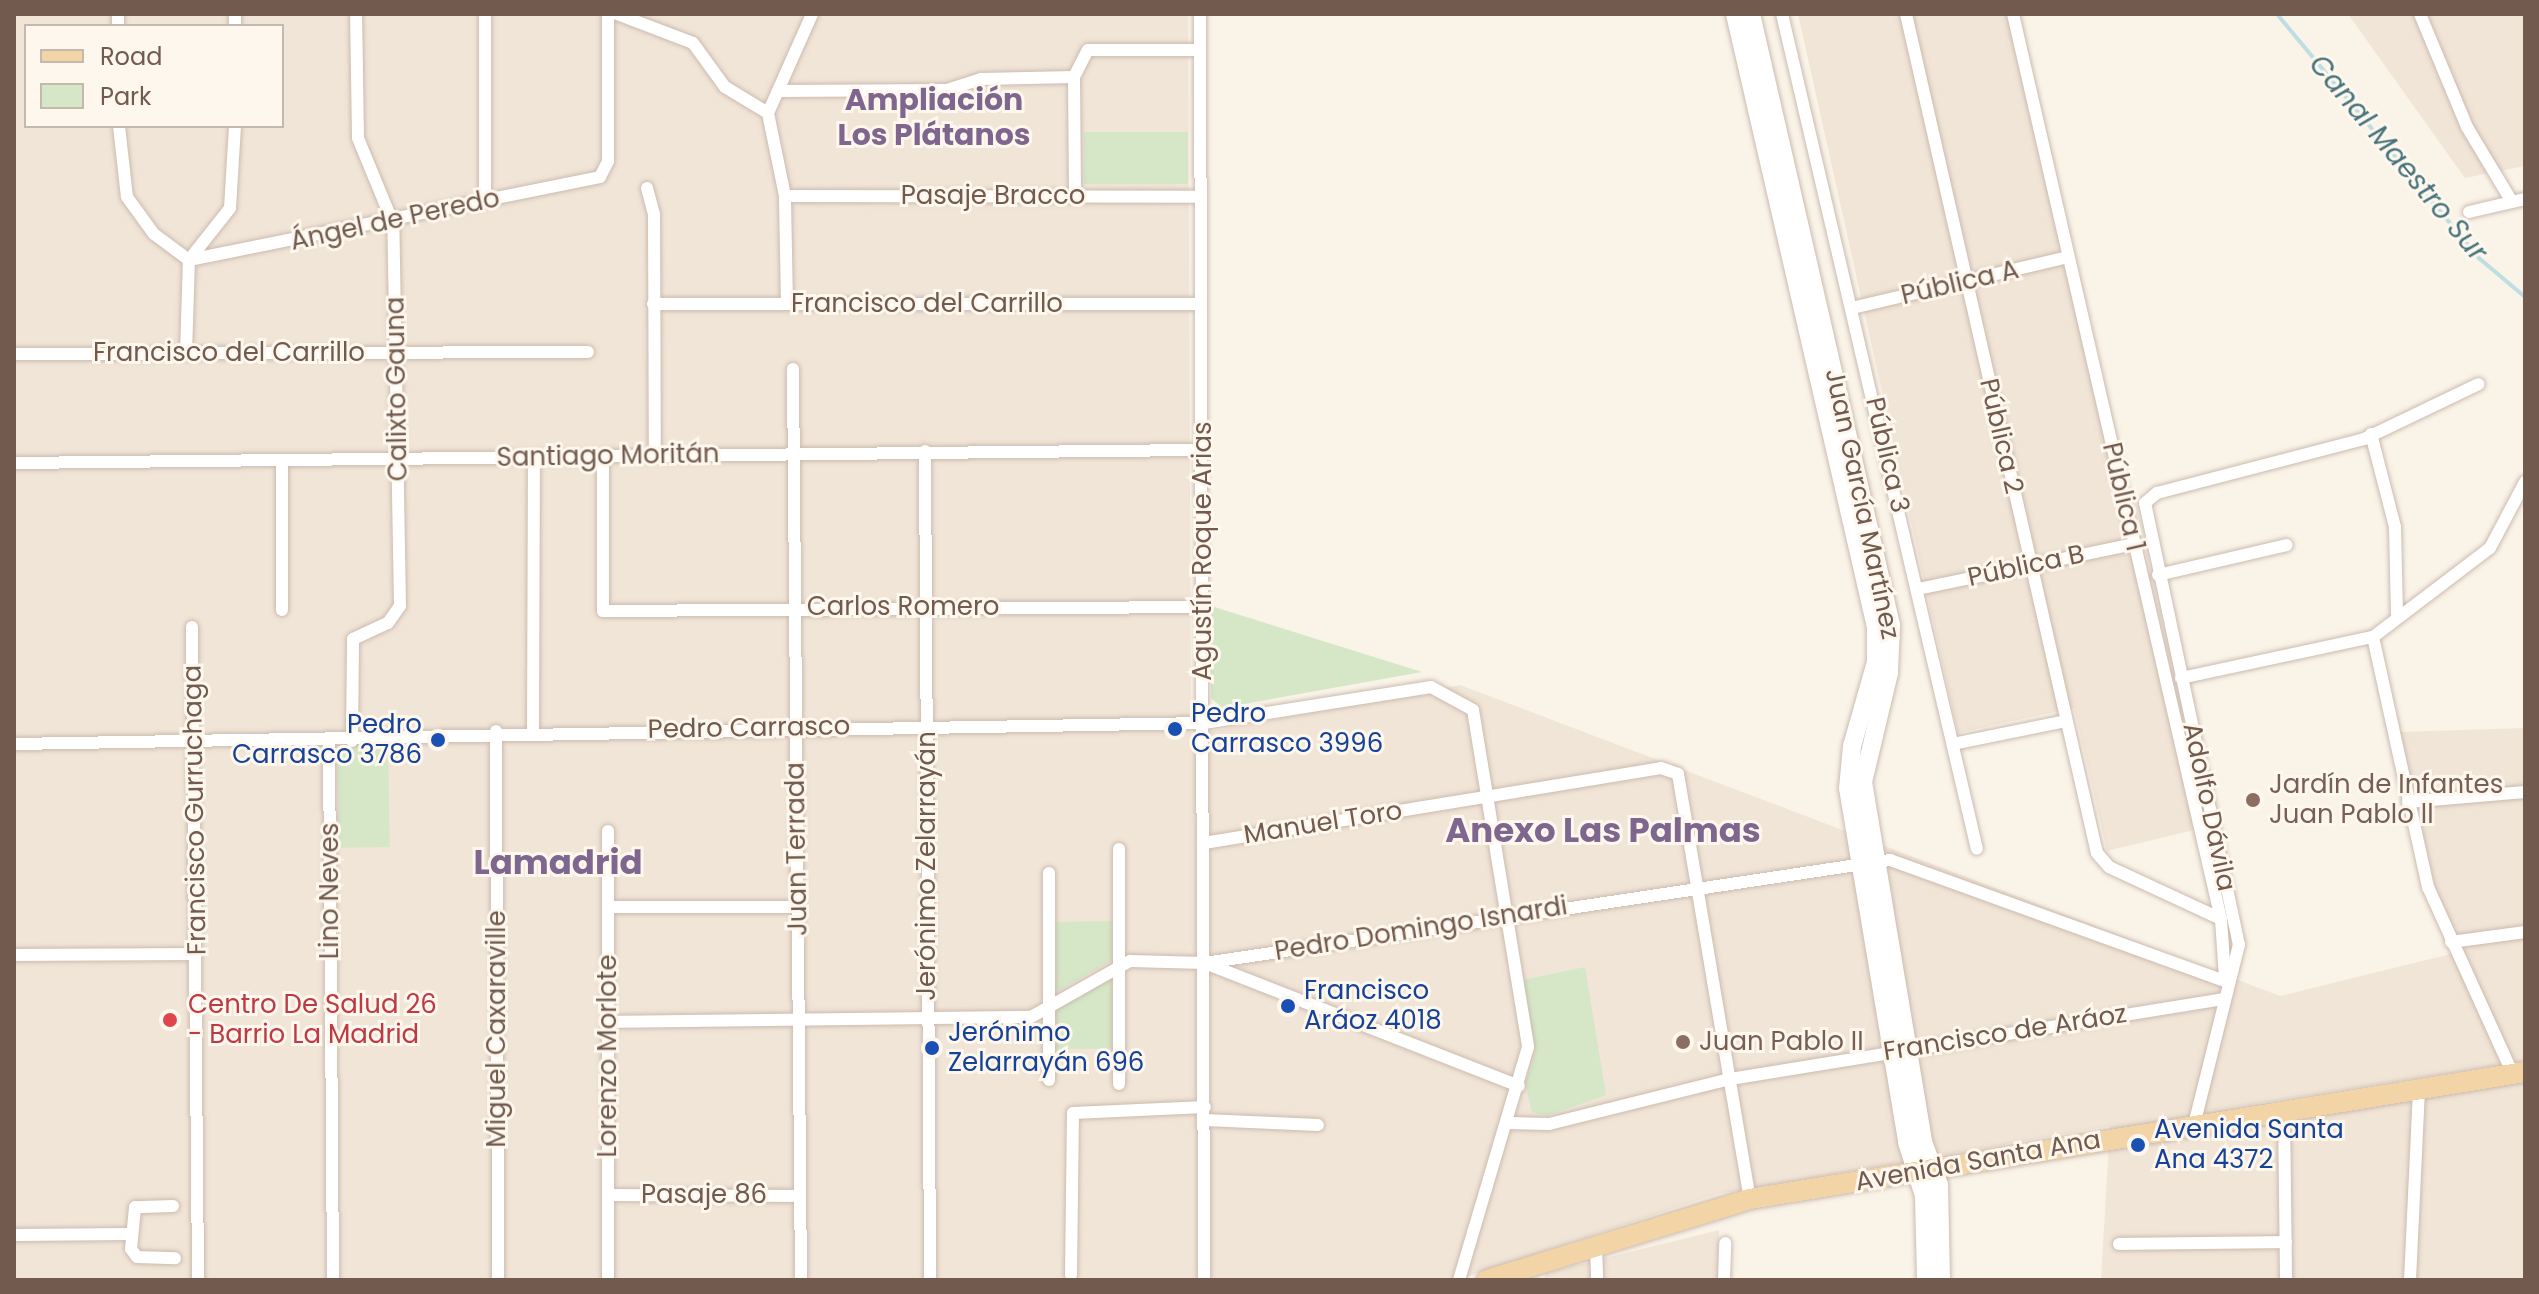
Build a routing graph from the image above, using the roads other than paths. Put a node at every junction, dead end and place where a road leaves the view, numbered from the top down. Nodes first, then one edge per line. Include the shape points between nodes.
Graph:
1 (356, 14) edge
2 (485, 14) edge
3 (608, 14) edge
4 (617, 14) edge
5 (812, 14) edge
6 (1200, 14) edge
7 (1735, 14) edge
8 (1751, 14) edge
9 (1782, 14) edge
10 (1906, 14) edge
11 (2013, 14) edge
12 (2420, 14) edge
13 (1200, 50) junction
14 (1074, 77) junction
15 (778, 91) junction
16 (768, 113) junction
17 (119, 128) edge
18 (235, 128) edge
19 (647, 188) dead end
20 (785, 196) junction
21 (1075, 197) junction
22 (1201, 197) junction
23 (2519, 201) edge
24 (485, 202) junction
25 (2469, 212) dead end
26 (393, 223) junction
27 (2068, 257) junction
28 (189, 260) junction
29 (1966, 281) junction
30 (653, 304) junction
31 (787, 304) junction
32 (1201, 304) junction
33 (1852, 308) junction
34 (588, 352) dead end
35 (398, 353) junction
36 (14, 354) edge
37 (186, 354) junction
38 (793, 369) dead end
39 (2479, 384) dead end
40 (2371, 434) junction
41 (1202, 450) junction
42 (925, 451) junction
43 (793, 452) junction
44 (655, 455) junction
45 (603, 456) junction
46 (534, 457) junction
47 (399, 459) junction
48 (282, 460) junction
49 (14, 463) edge
50 (2525, 482) edge
51 (2133, 544) junction
52 (2287, 545) dead end
53 (2030, 565) junction
54 (2158, 575) junction
55 (1918, 589) junction
56 (794, 607) junction
57 (926, 607) junction
58 (1204, 607) junction
59 (282, 610) dead end
60 (2397, 618) junction
61 (192, 627) dead end
62 (2373, 637) junction
63 (2181, 678) junction
64 (2066, 721) junction
65 (1204, 723) junction
66 (927, 726) junction
67 (795, 727) junction
68 (533, 730) junction
69 (496, 731) junction
70 (352, 741) junction
71 (329, 743) junction
72 (14, 744) edge
73 (193, 744) junction
74 (1953, 744) junction
75 (2525, 792) edge
76 (1489, 796) junction
77 (2408, 802) junction
78 (608, 831) dead end
79 (1204, 843) junction
80 (1119, 849) dead end
81 (1977, 849) dead end
82 (1867, 860) junction
83 (1049, 873) dead end
84 (1699, 886) junction
85 (608, 907) junction
86 (797, 907) junction
87 (1509, 916) junction
88 (2221, 919) junction
89 (2525, 932) edge
90 (2451, 942) junction
91 (196, 954) junction
92 (14, 955) edge
93 (1205, 963) junction
94 (1119, 964) junction
95 (2225, 981) junction
96 (2222, 999) junction
97 (1049, 1007) junction
98 (928, 1017) junction
99 (798, 1019) junction
100 (608, 1022) junction
101 (1900, 1049) junction
102 (2519, 1073) edge
103 (1730, 1079) junction
104 (1049, 1080) dead end
105 (1119, 1084) dead end
106 (1519, 1086) junction
107 (2419, 1088) junction
108 (2284, 1111) junction
109 (1205, 1114) junction
110 (1507, 1123) junction
111 (1318, 1125) dead end
112 (2194, 1125) junction
113 (1925, 1170) junction
114 (608, 1195) junction
115 (800, 1196) junction
116 (1750, 1199) junction
117 (173, 1206) dead end
118 (130, 1234) junction
119 (14, 1235) edge
120 (2286, 1242) junction
121 (1725, 1243) dead end
122 (2119, 1244) dead end
123 (1596, 1246) junction
124 (175, 1258) dead end
125 (1071, 1275) dead end
126 (1597, 1279) edge
127 (198, 1280) edge
128 (333, 1280) edge
129 (498, 1280) edge
130 (608, 1280) edge
131 (801, 1280) edge
132 (930, 1280) edge
133 (1204, 1280) edge
134 (1459, 1280) edge
135 (1487, 1280) edge
136 (1724, 1280) edge
137 (1926, 1280) edge
138 (1941, 1280) edge
139 (2286, 1280) edge
140 (2410, 1280) edge

1 - 26 street, Calixto Gauna via 358,138
2 - 24 street
3 - 24 street, Ángel de Peredo via 608,161 600,177
4 - 16 street via 693,43 725,87
5 - 15 street
6 - 13 street, Agustín Roque Arias
7 - 82 main road, Juan García Martínez via 1876,627 1876,662 1848,769
8 - 82 main road, Juan García Martínez via 1891,625 1889,673 1863,767
9 - 33 street, Pública 3
10 - 29 street, Pública 2
11 - 27 street, Pública 1
12 - 23 street via 2467,127
13 - 14 street via 1088,50
13 - 22 street, Agustín Roque Arias
14 - 15 street via 981,79 958,89 879,94
14 - 21 street
15 - 16 street
16 - 20 street
17 - 28 street via 127,197 154,234
18 - 28 street via 230,208
19 - 30 street via 654,214
20 - 21 street, Pasaje Bracco
20 - 31 street
21 - 22 street, Pasaje Bracco
22 - 32 street, Agustín Roque Arias
23 - 25 street
24 - 26 street, Ángel de Peredo
26 - 28 street, Ángel de Peredo
26 - 35 street, Calixto Gauna
27 - 29 street, Pública A
27 - 51 street, Pública 1
28 - 37 street
29 - 33 street, Pública A
29 - 53 street, Pública 2
30 - 31 street, Francisco del Carrillo
30 - 44 street
31 - 32 street, Francisco del Carrillo
32 - 41 street, Agustín Roque Arias
33 - 55 street, Pública 3
34 - 35 street, Francisco del Carrillo
35 - 37 street, Francisco del Carrillo
35 - 47 street, Calixto Gauna
36 - 37 street, Francisco del Carrillo
38 - 43 street, Juan Terrada
39 - 40 street
40 - 54 street, Adolfo Dávila via 2267,469 2157,493 2144,507
40 - 60 street via 2395,527
41 - 42 street, Santiago Moritán
41 - 58 street, Agustín Roque Arias
42 - 43 street, Santiago Moritán
42 - 57 street, Jerónimo Zelarrayán
43 - 44 street, Santiago Moritán
43 - 56 street, Juan Terrada
44 - 45 street, Santiago Moritán
45 - 46 street, Santiago Moritán
45 - 56 street, Carlos Romero via 603,611
46 - 47 street, Santiago Moritán
46 - 68 street
47 - 48 street, Santiago Moritán
47 - 70 street, Calixto Gauna via 400,606 388,623 353,639
48 - 49 street, Santiago Moritán
48 - 59 street
50 - 60 street via 2490,548
51 - 53 street, Pública B
51 - 88 street, Pública 1
52 - 54 street
53 - 55 street, Pública B
53 - 64 street, Pública 2
54 - 63 street, Adolfo Dávila
55 - 74 street, Pública 3
56 - 57 street, Carlos Romero
56 - 67 street, Juan Terrada
57 - 58 street, Carlos Romero
57 - 66 street, Jerónimo Zelarrayán
58 - 65 street, Agustín Roque Arias
60 - 62 street
61 - 73 street, Francisco Gurruchaga
62 - 63 street
62 - 77 street
63 - 95 street, Adolfo Dávila via 2239,945
64 - 74 street
64 - 88 street, Pública 2 via 2099,858
65 - 66 street, Pedro Carrasco
65 - 76 street, Pedro Carrasco via 1415,684 1473,710
65 - 79 street, Agustín Roque Arias
66 - 67 street, Pedro Carrasco
66 - 98 street, Jerónimo Zelarrayán
67 - 68 street, Pedro Carrasco
67 - 86 street, Juan Terrada
68 - 69 street, Pedro Carrasco
69 - 70 street, Pedro Carrasco
69 - 129 street, Miguel Caxaraville
70 - 71 street, Pedro Carrasco
71 - 73 street, Pedro Carrasco
71 - 128 street, Lino Neves
72 - 73 street, Pedro Carrasco
73 - 91 street, Francisco Gurruchaga
74 - 81 street, Pública 3
75 - 77 street
76 - 79 street, Manuel Toro
76 - 84 street, Manuel Toro via 1661,768 1678,774
76 - 87 street
77 - 90 street via 2428,887
78 - 85 street, Lorenzo Morlote
79 - 93 street, Agustín Roque Arias
80 - 94 street
82 - 84 street, Pedro Domingo Isnardi
82 - 95 street, Pedro Domingo Isnardi
82 - 101 main road, Juan García Martínez
83 - 97 street
84 - 87 street, Pedro Domingo Isnardi
84 - 103 street
85 - 86 street
85 - 100 street, Lorenzo Morlote
86 - 99 street, Juan Terrada
87 - 93 street, Pedro Domingo Isnardi
87 - 106 street via 1528,1047
88 - 95 street, Pública 1
89 - 90 street
90 - 102 street
91 - 92 street
91 - 127 street, Francisco Gurruchaga
93 - 94 street, Pedro Domingo Isnardi
93 - 106 street
93 - 109 street, Agustín Roque Arias
94 - 97 street
94 - 105 street
95 - 96 street, Adolfo Dávila
96 - 101 street, Francisco de Aráoz
96 - 112 street, Adolfo Dávila
97 - 98 street via 1031,1017
97 - 104 street
98 - 99 street
98 - 132 street, Jerónimo Zelarrayán
99 - 100 street
99 - 115 street, Juan Terrada
100 - 114 street, Lorenzo Morlote
101 - 103 street, Francisco de Aráoz
101 - 113 main road, Juan García Martínez
102 - 107 main road, Avenida Santa Ana
103 - 110 street, Francisco de Aráoz via 1549,1124
103 - 116 street
106 - 110 street
107 - 108 main road, Avenida Santa Ana
107 - 140 street
108 - 112 main road, Avenida Santa Ana
108 - 120 street
109 - 111 street
109 - 125 street via 1073,1113
109 - 133 street, Agustín Roque Arias
110 - 134 street via 1463,1249
112 - 113 main road, Avenida Santa Ana
113 - 116 main road, Avenida Santa Ana
113 - 137 main road, Juan García Martínez
113 - 138 main road, Juan García Martínez
114 - 115 street, Pasaje 86
114 - 130 street, Lorenzo Morlote
115 - 131 street, Juan Terrada
116 - 123 main road, Avenida Santa Ana
117 - 118 street via 135,1207
118 - 119 street
118 - 124 street via 132,1255
120 - 122 street
120 - 139 street
121 - 136 street
123 - 126 street
123 - 135 main road, Avenida Santa Ana

